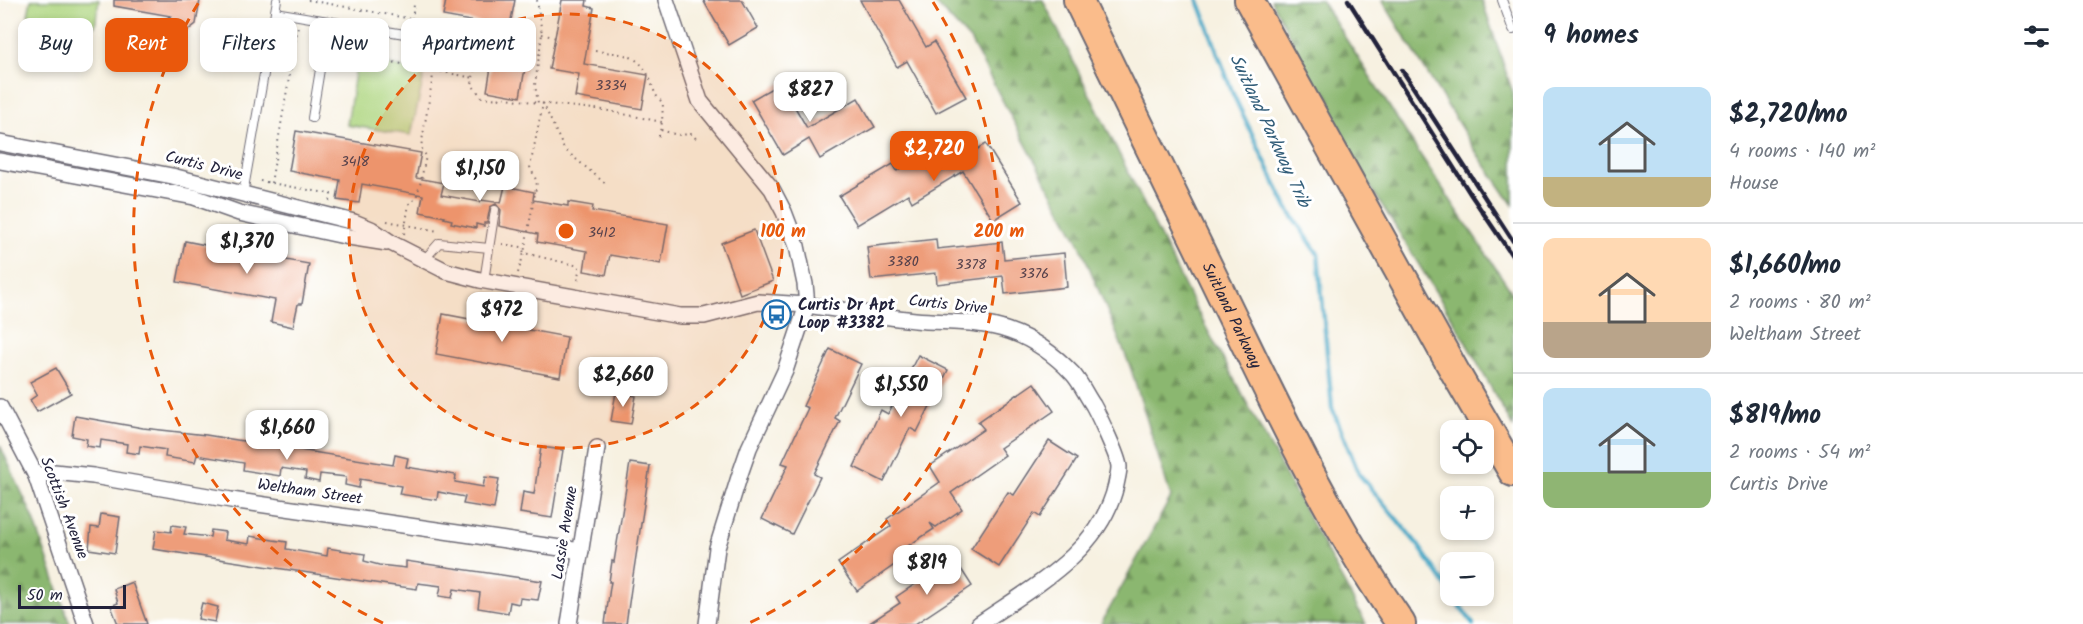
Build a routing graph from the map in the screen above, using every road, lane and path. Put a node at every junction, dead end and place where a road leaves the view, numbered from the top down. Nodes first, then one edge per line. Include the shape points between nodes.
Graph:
1 (277, 0) edge
2 (308, 0) edge
3 (537, 0) edge
4 (666, 0) edge
5 (1078, 0) edge
6 (1249, 0) edge
7 (1502, 0) edge
8 (414, 5) dead end
9 (274, 12) junction
10 (300, 16) junction
11 (311, 18) edge
12 (407, 18) edge
13 (412, 18) edge
14 (1513, 30) edge
15 (542, 34) junction
16 (556, 39) dead end
17 (595, 51) dead end
18 (319, 72) edge
19 (434, 72) edge
20 (444, 72) edge
21 (538, 103) junction
22 (543, 103) junction
23 (312, 118) dead end
24 (662, 122) junction
25 (661, 130) junction
26 (658, 140) dead end
27 (698, 141) dead end
28 (0, 143) edge
29 (0, 161) edge
30 (260, 181) dead end
31 (271, 183) junction
32 (607, 185) dead end
33 (243, 194) junction
34 (329, 207) dead end
35 (495, 210) dead end
36 (386, 221) dead end
37 (405, 225) junction
38 (445, 232) dead end
39 (397, 245) junction
40 (490, 245) junction
41 (524, 253) junction
42 (424, 260) junction
43 (510, 273) dead end
44 (484, 281) junction
45 (578, 286) dead end
46 (807, 305) junction
47 (0, 407) edge
48 (597, 448) dead end
49 (1513, 472) edge
50 (36, 476) junction
51 (580, 551) junction
52 (86, 624) edge
53 (569, 624) edge
54 (707, 624) edge
55 (979, 624) edge
56 (1401, 624) edge

1 - 9 lane
2 - 12 path
3 - 15 path
4 - 46 street via 700,101 772,189 784,212 797,246
5 - 56 highway, Suitland Parkway via 1312,476 1369,577
6 - 49 highway
7 - 14 lane
8 - 13 path
9 - 10 lane
9 - 33 lane
10 - 11 lane
10 - 31 path
15 - 16 path
15 - 21 path via 535,85
17 - 24 path via 630,55 636,60 649,78 654,95 663,103
18 - 23 lane
19 - 37 path via 421,147 426,156
20 - 21 path via 474,78 472,85 482,97 501,96
21 - 22 path
22 - 24 path
22 - 32 path via 564,149
22 - 41 path via 530,167 537,182
24 - 25 path
25 - 26 path
25 - 27 path via 692,134
28 - 33 street, Curtis Drive via 172,176
29 - 39 street, Curtis Drive via 194,196 248,215
30 - 31 path
31 - 34 path via 331,194
33 - 39 street, Curtis Drive via 354,222
35 - 40 lane
36 - 37 path
37 - 38 path
37 - 39 path
39 - 42 street, Curtis Drive
40 - 41 path via 522,247
40 - 42 lane via 439,243
40 - 44 lane
41 - 43 path via 518,274
41 - 45 path via 579,266
42 - 44 street, Curtis Drive via 446,271
44 - 46 street, Curtis Drive via 681,316 704,316 758,302
46 - 54 street via 785,371 740,474 717,548
46 - 55 street, Curtis Drive via 916,320 956,321 1009,331 1044,349 1062,364 1074,375 1096,410 1120,466 1103,519 1078,551 1037,585
47 - 50 street, Scottish Avenue
48 - 51 street, Lassie Avenue
50 - 51 street, Weltham Street via 54,472 93,476
50 - 52 street, Scottish Avenue
51 - 53 street, Lassie Avenue

